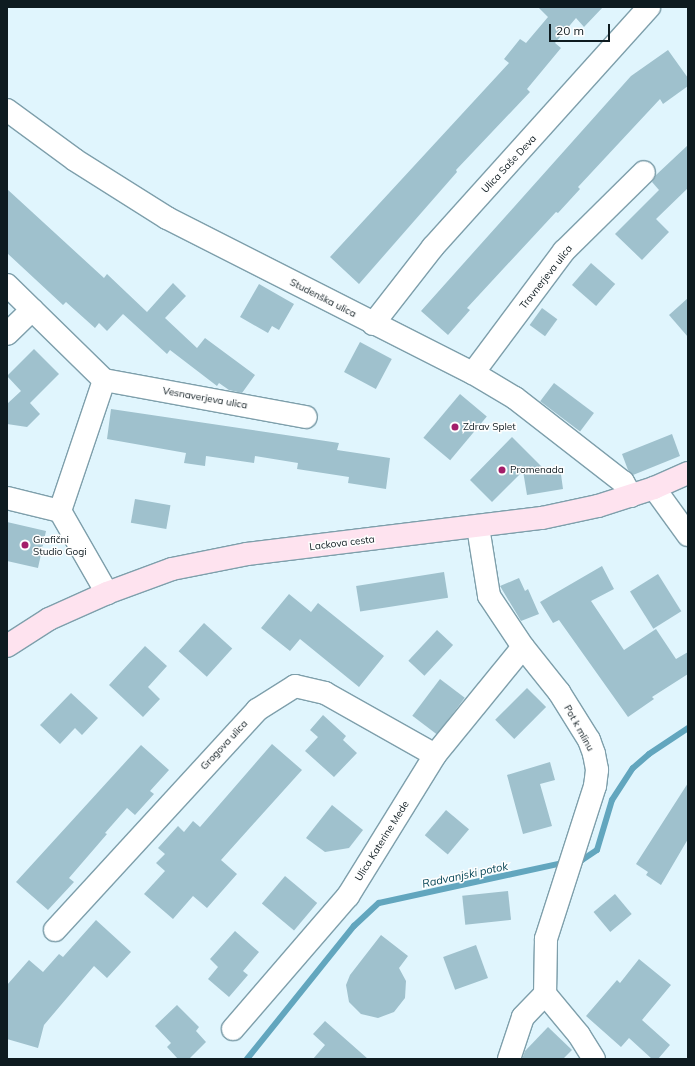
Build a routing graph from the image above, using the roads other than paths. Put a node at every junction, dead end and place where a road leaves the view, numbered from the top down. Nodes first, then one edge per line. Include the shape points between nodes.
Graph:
1 (649, 7) edge
2 (7, 110) edge
3 (644, 172) dead end
4 (7, 285) edge
5 (32, 310) junction
6 (374, 324) junction
7 (7, 334) edge
8 (473, 373) junction
9 (104, 380) junction
10 (306, 417) dead end
11 (688, 473) edge
12 (654, 488) junction
13 (631, 496) junction
14 (7, 498) edge
15 (60, 511) junction
16 (478, 527) junction
17 (688, 535) edge
18 (107, 593) junction
19 (7, 646) edge
20 (523, 648) junction
21 (435, 755) junction
22 (55, 930) dead end
23 (545, 994) junction
24 (233, 1029) dead end
25 (509, 1059) edge
26 (594, 1059) edge

1 - 6 street, Ulica Saše Deva via 433,247
2 - 6 street, Studenška ulica via 75,160 167,218
3 - 8 street, Travnerjeva ulica via 564,251
4 - 5 street
5 - 7 street
5 - 9 street
6 - 8 street, Studenška ulica
8 - 13 street, Studenška ulica via 515,398 623,482
9 - 10 street, Vesnaverjeva ulica
9 - 15 street
11 - 12 street, Lackova cesta
12 - 13 street, Lackova cesta
12 - 17 street
13 - 16 street, Lackova cesta via 542,518
14 - 15 street
15 - 18 street
16 - 18 street, Lackova cesta via 247,554 172,569
16 - 20 street, Pot k mlinu via 489,596
18 - 19 street, Lackova cesta via 49,619
20 - 21 street, Ulica Katerine Mede
20 - 23 street, Pot k mlinu via 559,692 589,740 597,770 595,786 546,940
21 - 22 street, Grogova ulica via 325,693 295,686 257,710
21 - 24 street, Ulica Katerine Mede via 348,896
23 - 25 street via 523,1017
23 - 26 street via 579,1035

